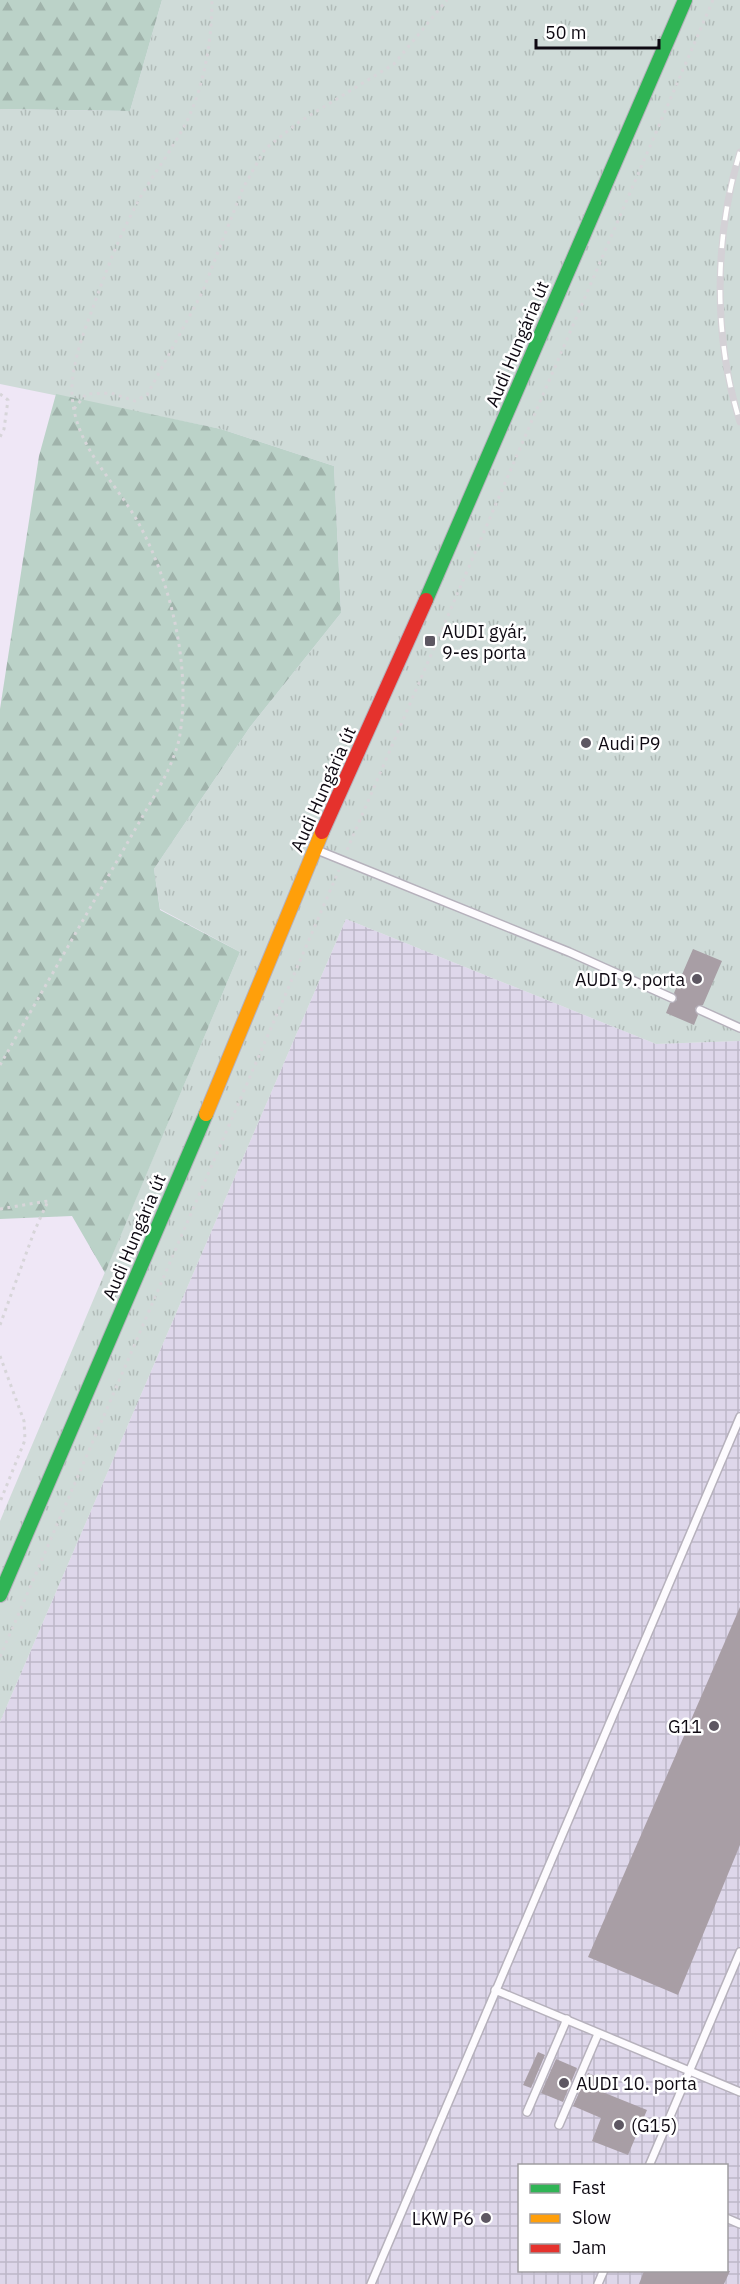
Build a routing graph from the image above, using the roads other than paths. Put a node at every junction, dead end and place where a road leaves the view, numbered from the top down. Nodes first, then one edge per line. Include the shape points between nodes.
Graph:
1 (685, 0) edge
2 (315, 849) junction
3 (672, 998) dead end
4 (700, 1010) dead end
5 (740, 1028) edge
6 (740, 1417) edge
7 (0, 1596) edge
8 (740, 1952) edge
9 (495, 1990) junction
10 (567, 2019) junction
11 (598, 2034) junction
12 (689, 2071) junction
13 (740, 2092) edge
14 (527, 2112) dead end
15 (559, 2125) dead end
16 (650, 2164) edge
17 (371, 2284) edge

1 - 2 street, Audi Hungária út
2 - 3 lane
2 - 7 street, Audi Hungária út via 267,972
4 - 5 lane
6 - 9 lane
8 - 12 lane
9 - 10 lane
9 - 17 lane
10 - 11 lane
10 - 14 lane
11 - 12 lane
11 - 15 lane
12 - 13 lane
12 - 16 lane

